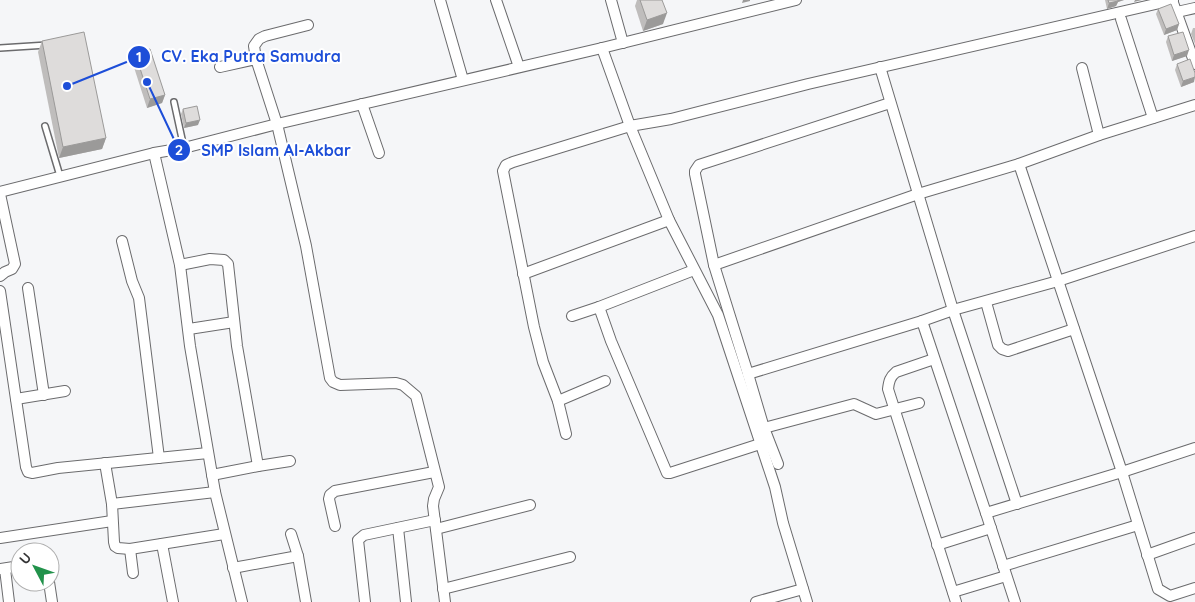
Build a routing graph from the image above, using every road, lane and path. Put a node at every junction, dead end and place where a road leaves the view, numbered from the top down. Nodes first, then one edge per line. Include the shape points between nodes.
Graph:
1 (440, 0) edge
2 (496, 0) edge
3 (611, 0) edge
4 (796, 0) edge
5 (1173, 0) edge
6 (785, 1) edge
7 (1195, 8) edge
8 (1177, 12) junction
9 (1121, 19) dead end
10 (308, 25) dead end
11 (623, 43) junction
12 (54, 44) edge
13 (0, 48) edge
14 (602, 48) junction
15 (1194, 58) edge
16 (256, 59) junction
17 (220, 67) dead end
18 (519, 67) junction
19 (880, 67) junction
20 (1082, 68) dead end
21 (463, 80) junction
22 (174, 102) dead end
23 (890, 102) junction
24 (362, 104) junction
25 (1195, 105) edge
26 (1154, 118) junction
27 (277, 124) junction
28 (45, 126) dead end
29 (630, 126) junction
30 (1099, 135) junction
31 (184, 148) junction
32 (154, 153) junction
33 (379, 153) dead end
34 (1020, 164) junction
35 (60, 176) junction
36 (0, 193) edge
37 (918, 194) junction
38 (669, 220) junction
39 (1195, 236) edge
40 (122, 241) dead end
41 (180, 265) junction
42 (714, 265) junction
43 (694, 270) junction
44 (523, 274) junction
45 (0, 276) edge
46 (1058, 281) junction
47 (28, 288) dead end
48 (0, 291) edge
49 (986, 302) junction
50 (599, 307) junction
51 (953, 310) junction
52 (572, 316) dead end
53 (922, 321) junction
54 (234, 322) junction
55 (189, 328) junction
56 (1074, 329) junction
57 (934, 359) junction
58 (748, 374) junction
59 (605, 381) dead end
60 (65, 391) dead end
61 (44, 395) junction
62 (16, 399) junction
63 (558, 401) junction
64 (919, 402) dead end
65 (893, 409) junction
66 (764, 428) junction
67 (566, 434) dead end
68 (760, 444) junction
69 (1195, 448) edge
70 (208, 452) junction
71 (159, 458) junction
72 (290, 461) dead end
73 (105, 463) junction
74 (778, 464) dead end
75 (258, 466) junction
76 (434, 472) junction
77 (1122, 472) junction
78 (212, 475) junction
79 (215, 492) junction
80 (112, 504) junction
81 (1017, 504) junction
82 (530, 505) dead end
83 (986, 513) junction
84 (112, 521) junction
85 (436, 525) junction
86 (1138, 525) junction
87 (335, 526) dead end
88 (398, 528) junction
89 (991, 528) junction
90 (224, 534) junction
91 (291, 534) dead end
92 (0, 538) edge
93 (1195, 538) edge
94 (162, 544) junction
95 (938, 544) junction
96 (130, 549) junction
97 (1147, 555) junction
98 (298, 556) junction
99 (570, 557) dead end
100 (234, 568) junction
101 (2, 569) edge
102 (1005, 571) junction
103 (133, 573) dead end
104 (1195, 588) edge
105 (443, 589) junction
106 (803, 589) junction
107 (954, 597) edge
108 (9, 602) edge
109 (173, 602) edge
110 (242, 602) edge
111 (306, 602) edge
112 (365, 602) edge
113 (406, 602) edge
114 (445, 602) edge
115 (756, 602) edge
116 (807, 602) edge
117 (1015, 602) edge

1 - 21 street
2 - 18 street
3 - 11 street
4 - 6 street
5 - 8 street
5 - 19 street
6 - 11 street
7 - 8 street
8 - 15 street
9 - 26 street
10 - 16 street via 259,38 254,46
11 - 14 street
12 - 13 lane
14 - 18 street
14 - 29 street
16 - 17 street
16 - 27 street
18 - 21 street
19 - 23 street
19 - 29 street via 672,119
20 - 30 street
21 - 24 street
22 - 31 lane
23 - 37 street
23 - 42 street via 699,165 695,174
24 - 27 street
24 - 33 street
25 - 26 street
26 - 30 street
27 - 31 street
27 - 76 street via 306,246 330,378 340,384 400,384 416,396
28 - 35 lane
29 - 38 street
29 - 44 street via 506,165 504,179
30 - 34 street
31 - 32 street
32 - 35 street
32 - 41 street
34 - 37 street
34 - 46 street
35 - 36 street
36 - 45 street via 14,264 12,270
37 - 42 street
37 - 51 street
38 - 43 street
38 - 44 street
39 - 46 street
40 - 71 street via 132,281 140,298
41 - 54 street via 210,258 224,260 228,264
41 - 55 street
42 - 58 street
43 - 50 street
43 - 68 street via 718,315
44 - 63 street via 543,362
46 - 49 street
46 - 56 street
47 - 61 street
48 - 62 street
49 - 51 street
49 - 56 street via 998,345 1008,351
50 - 52 street
50 - 68 street via 610,341 667,473
51 - 53 street
51 - 81 street
53 - 57 street
53 - 58 street
54 - 55 street
54 - 75 street
55 - 70 street
56 - 77 street
57 - 65 street via 892,376 888,389
57 - 83 street
58 - 66 street
59 - 63 street
60 - 61 street
61 - 62 street
62 - 73 street via 28,472
63 - 67 street
64 - 65 street
65 - 66 street via 876,414 854,404
65 - 95 street
66 - 74 street
68 - 106 street
69 - 77 street
70 - 71 street
70 - 78 street
71 - 73 street
72 - 75 street
73 - 80 street
75 - 78 street
76 - 85 street via 439,487 433,501
76 - 87 street via 335,491 329,498
77 - 81 street
77 - 86 street
78 - 79 street
79 - 80 street
79 - 90 street
80 - 84 street
81 - 83 street
82 - 85 street
83 - 89 street
84 - 92 street
84 - 96 street via 115,546
85 - 88 street
85 - 105 street
86 - 97 street
86 - 102 street
88 - 112 street via 364,535 358,540
88 - 113 street
89 - 95 street
89 - 102 street
90 - 94 street
90 - 100 street
91 - 98 street
93 - 97 street
94 - 96 street
94 - 109 street
95 - 107 street
96 - 103 street
97 - 104 street via 1161,592 1170,596
98 - 100 street
98 - 111 street
99 - 105 street
100 - 110 street
101 - 108 street
102 - 107 street
102 - 117 street
105 - 114 street
106 - 115 street
106 - 116 street

